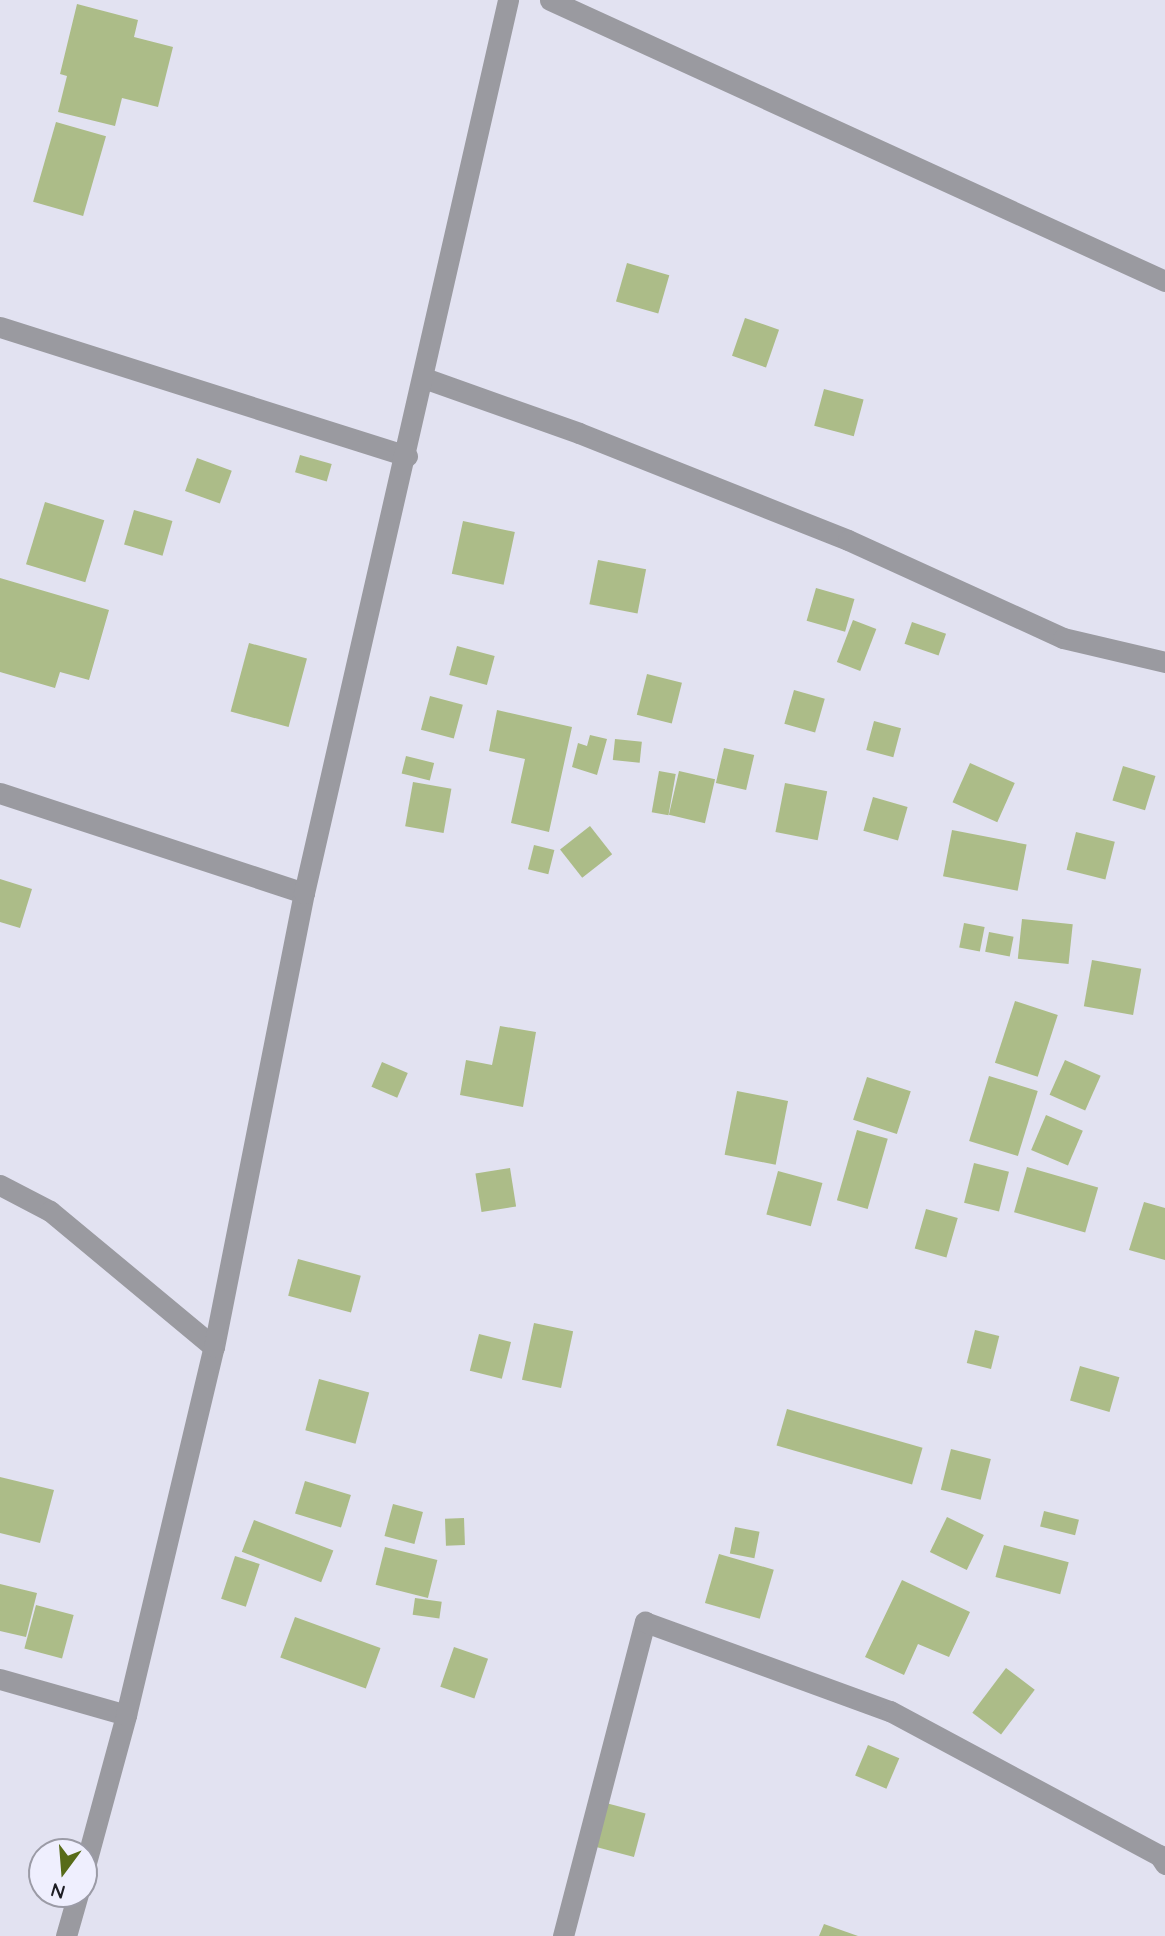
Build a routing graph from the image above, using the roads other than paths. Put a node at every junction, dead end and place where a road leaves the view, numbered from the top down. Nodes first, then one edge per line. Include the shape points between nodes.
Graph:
1 (508, 0) edge
2 (550, 0) edge
3 (1165, 281) edge
4 (0, 327) edge
5 (424, 378) junction
6 (407, 456) junction
7 (1165, 663) edge
8 (0, 793) edge
9 (304, 893) junction
10 (0, 1185) edge
11 (214, 1348) junction
12 (0, 1679) edge
13 (126, 1715) junction
14 (93, 1838) edge
15 (1165, 1864) edge
16 (74, 1908) edge
17 (66, 1936) edge
18 (564, 1936) edge

1 - 5 street
2 - 3 street
4 - 6 street
5 - 6 street
5 - 7 street via 579,433 848,540 1063,638
6 - 9 street
8 - 9 street
9 - 11 street
10 - 11 street via 50,1211
11 - 13 street
12 - 13 street
13 - 14 street
15 - 18 street via 1159,1855 890,1710 645,1622
16 - 17 street

